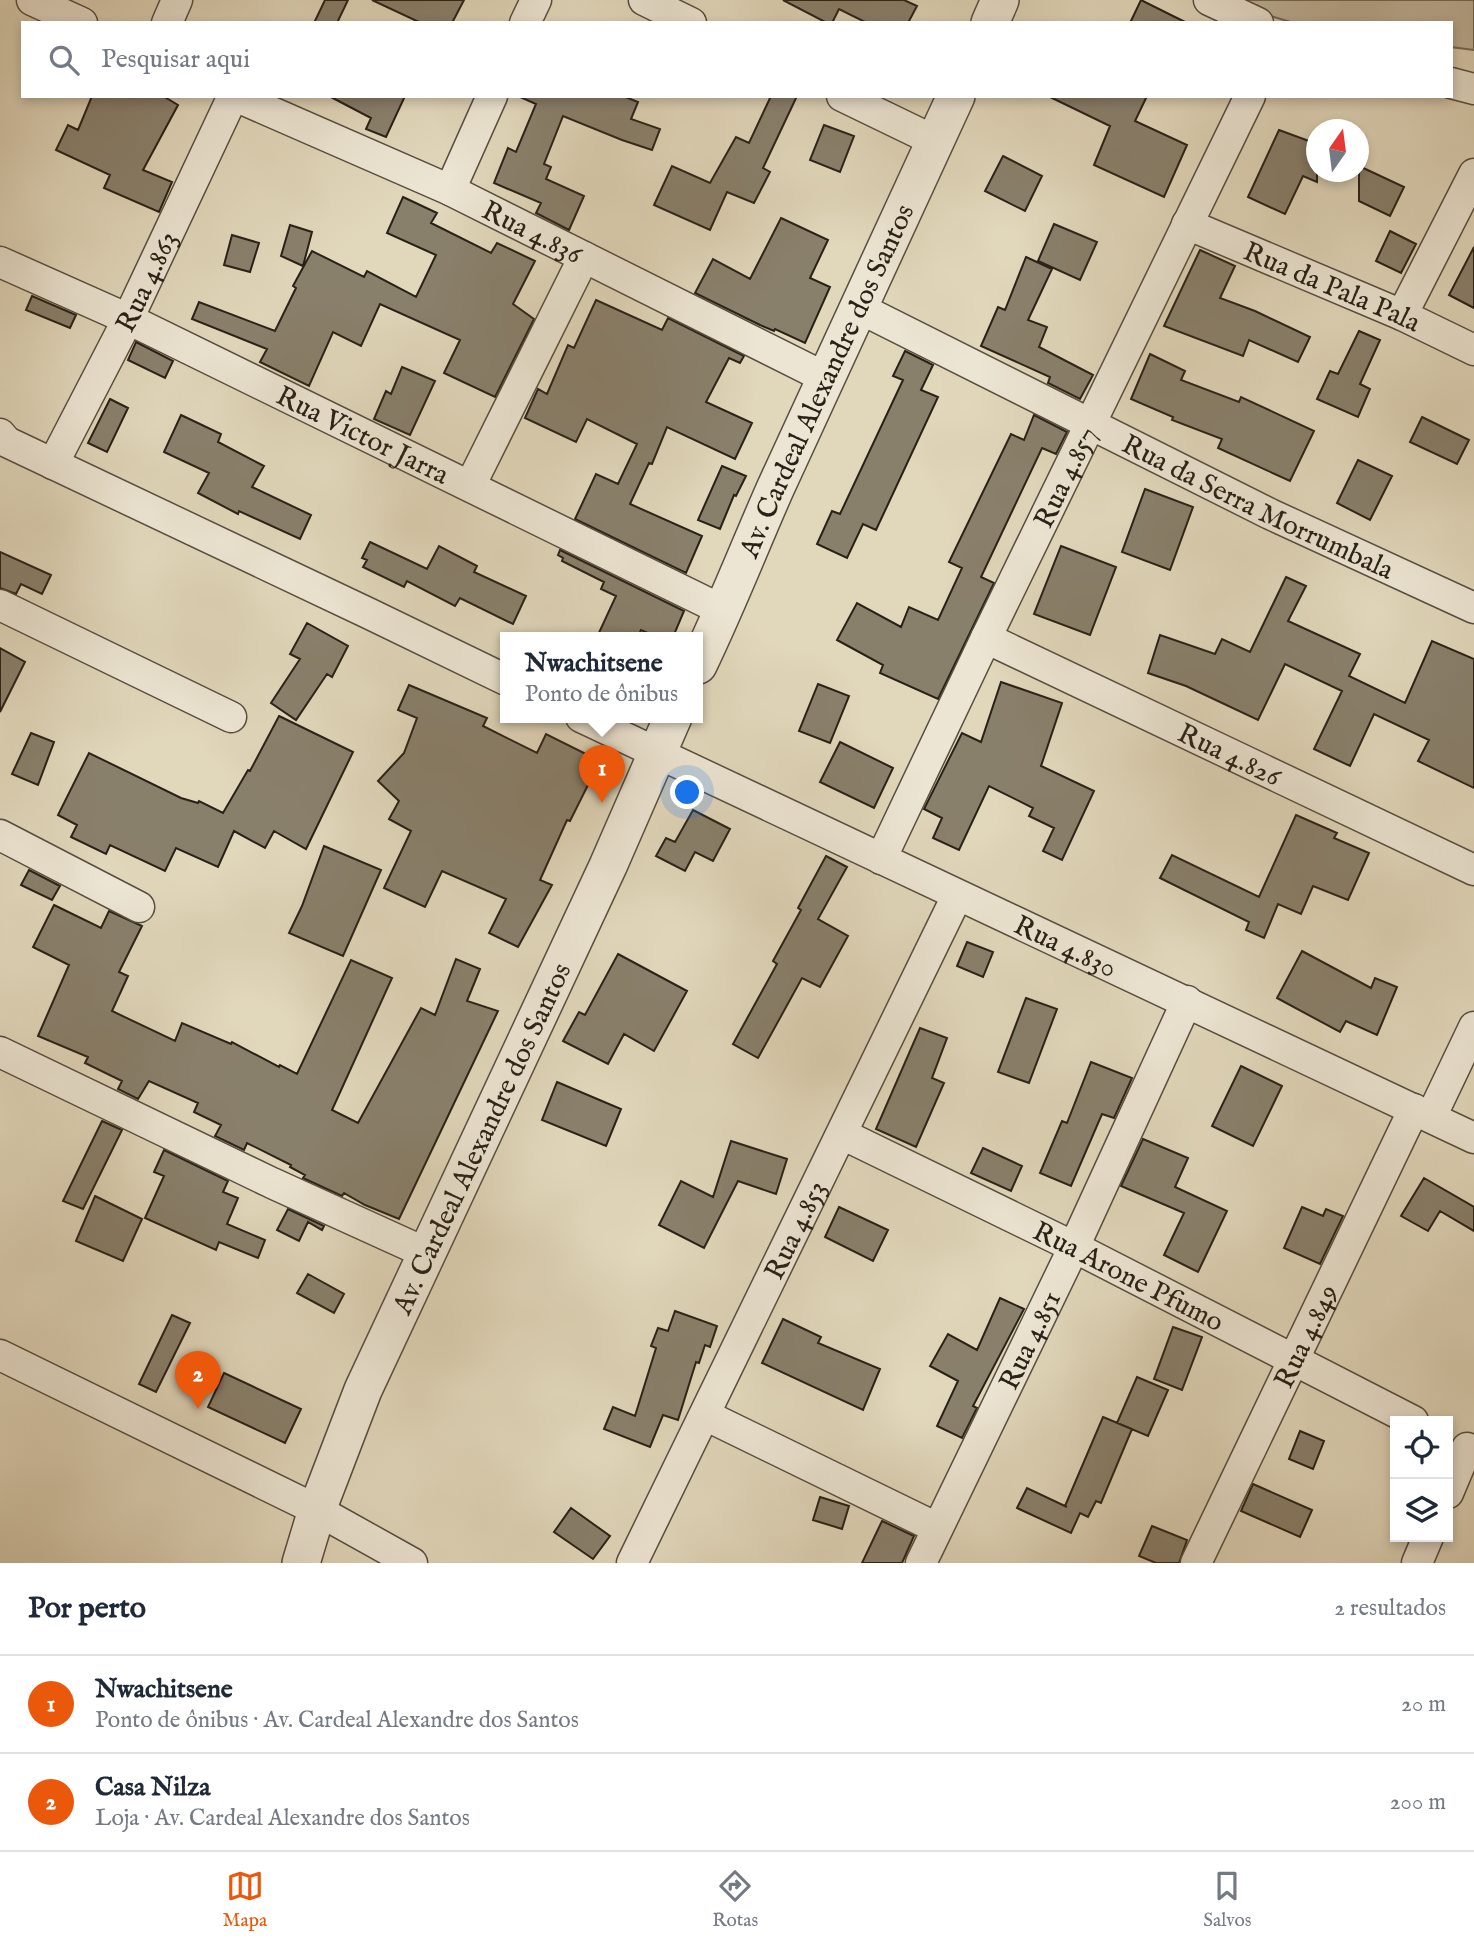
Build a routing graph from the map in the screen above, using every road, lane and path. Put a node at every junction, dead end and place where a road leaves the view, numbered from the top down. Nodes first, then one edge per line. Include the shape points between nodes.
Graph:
1 (32, 0) edge
2 (177, 0) edge
3 (536, 0) edge
4 (645, 0) edge
5 (1000, 0) edge
6 (1209, 0) edge
7 (78, 21) edge
8 (168, 21) edge
9 (526, 21) edge
10 (687, 21) edge
11 (991, 21) edge
12 (1254, 21) edge
13 (1453, 84) edge
14 (1474, 89) edge
15 (233, 98) edge
16 (239, 98) edge
17 (491, 98) edge
18 (846, 98) edge
19 (955, 98) edge
20 (1249, 98) edge
21 (935, 141) junction
22 (1474, 174) edge
23 (450, 190) junction
24 (1187, 224) junction
25 (584, 257) junction
26 (0, 262) edge
27 (857, 307) junction
28 (1402, 316) junction
29 (128, 319) junction
30 (1474, 350) edge
31 (825, 378) junction
32 (1090, 424) junction
33 (2, 441) edge
34 (53, 464) junction
35 (470, 486) junction
36 (0, 605) edge
37 (1474, 608) edge
38 (724, 611) junction
39 (986, 638) junction
40 (703, 655) edge
41 (500, 677) edge
42 (231, 717) dead end
43 (593, 723) edge
44 (670, 723) edge
45 (656, 754) junction
46 (0, 835) edge
47 (881, 859) junction
48 (1474, 870) edge
49 (957, 896) junction
50 (139, 907) dead end
51 (1187, 1001) junction
52 (1474, 1027) edge
53 (0, 1052) edge
54 (1422, 1113) junction
55 (842, 1134) junction
56 (1474, 1138) edge
57 (1074, 1247) junction
58 (426, 1253) junction
59 (0, 1356) edge
60 (1293, 1361) junction
61 (705, 1415) junction
62 (1403, 1416) edge
63 (1463, 1446) edge
64 (1452, 1479) edge
65 (317, 1510) junction
66 (937, 1528) junction
67 (1426, 1542) edge
68 (301, 1563) edge
69 (412, 1563) edge
70 (632, 1563) edge
71 (921, 1563) edge
72 (1196, 1563) edge
73 (1417, 1563) edge

1 - 7 street
2 - 8 street
3 - 9 street
4 - 10 street
5 - 11 street
6 - 12 street
13 - 14 street
15 - 29 street, Rua 4.863
16 - 23 street, Rua 4.836
17 - 23 street
18 - 21 street
19 - 21 street, Av. Cardeal Alexandre dos Santos
20 - 24 street, Rua 4.857
21 - 27 street, Av. Cardeal Alexandre dos Santos
22 - 28 street
23 - 25 street, Rua 4.836
24 - 28 street, Rua da Pala Pala
24 - 32 street, Rua 4.857
25 - 31 street, Rua 4.836
25 - 35 street
26 - 29 street, Rua Victor Jarra
27 - 31 street, Av. Cardeal Alexandre dos Santos
27 - 32 street, Rua da Serra Morrumbala
28 - 30 street, Rua da Pala Pala
29 - 34 street, Rua 4.863
29 - 35 street, Rua Victor Jarra
31 - 38 street, Av. Cardeal Alexandre dos Santos
32 - 37 street, Rua da Serra Morrumbala
32 - 39 street, Rua 4.857
33 - 34 street
34 - 41 street
35 - 38 street, Rua Victor Jarra
36 - 42 street
38 - 40 street, Av. Cardeal Alexandre dos Santos
39 - 47 street, Rua 4.857
39 - 48 street, Rua 4.826
43 - 45 street, Rua 4.830
44 - 45 street, Av. Cardeal Alexandre dos Santos
45 - 47 street, Rua 4.830
45 - 58 street, Av. Cardeal Alexandre dos Santos
46 - 50 street
47 - 49 street, Rua 4.830
49 - 51 street, Rua 4.830
49 - 55 street, Rua 4.853
51 - 54 street, Rua 4.830
51 - 57 street, Rua 4.851
52 - 54 street, Rua 4.849
53 - 58 street
54 - 56 street, Rua 4.830
54 - 60 street, Rua 4.849
55 - 57 street, Rua Arone Pfumo
55 - 61 street, Rua 4.853
57 - 60 street, Rua Arone Pfumo
57 - 66 street, Rua 4.851
58 - 65 street, Av. Cardeal Alexandre dos Santos via 363,1390
59 - 65 street
60 - 62 street, Rua Arone Pfumo
60 - 72 street, Rua 4.849
61 - 66 street
61 - 70 street, Rua 4.853
63 - 64 street
65 - 68 street, Av. Cardeal Alexandre dos Santos
65 - 69 street
66 - 71 street, Rua 4.851
67 - 73 street

